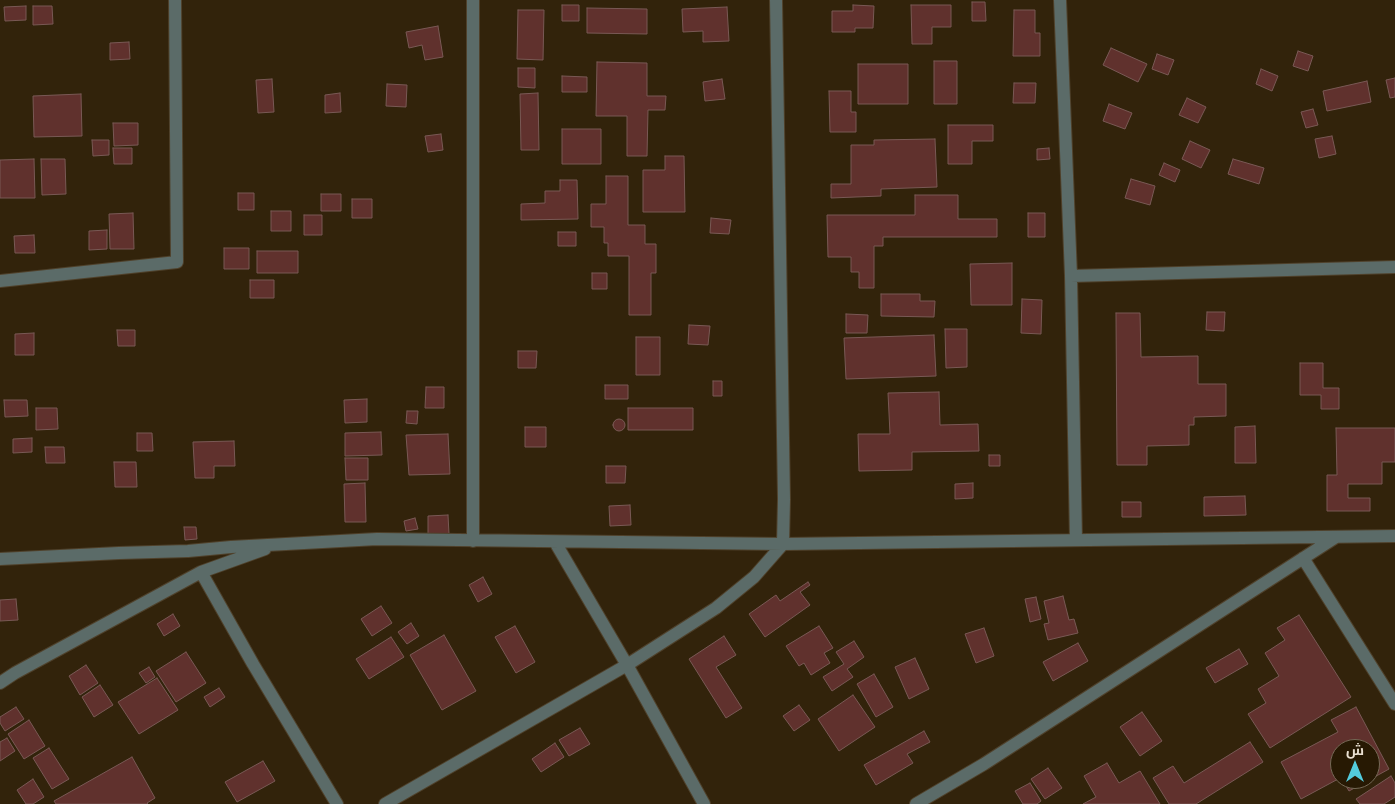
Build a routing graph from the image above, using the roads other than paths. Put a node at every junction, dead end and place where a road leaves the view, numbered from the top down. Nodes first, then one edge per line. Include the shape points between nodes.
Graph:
1 (175, 0) edge
2 (473, 0) edge
3 (776, 0) edge
4 (1060, 0) edge
5 (1395, 267) edge
6 (1070, 276) junction
7 (0, 281) edge
8 (1395, 536) edge
9 (1337, 537) junction
10 (1076, 540) junction
11 (473, 541) junction
12 (556, 542) junction
13 (280, 544) junction
14 (783, 544) junction
15 (1303, 558) junction
16 (0, 559) edge
17 (201, 572) junction
18 (627, 665) junction
19 (0, 683) edge
20 (1395, 704) edge
21 (337, 804) edge
22 (385, 804) edge
23 (704, 804) edge
24 (916, 804) edge

1 - 7 street via 177,262
2 - 11 street
3 - 14 street
4 - 6 street
5 - 6 street
6 - 10 street
8 - 9 street
9 - 10 street
9 - 15 street
10 - 14 street
11 - 12 street
11 - 13 street
12 - 14 street
12 - 18 street
13 - 16 street via 188,552
13 - 17 street
14 - 18 street via 754,577 716,608
15 - 20 street
15 - 24 street via 984,764
17 - 19 street
17 - 21 street
18 - 22 street
18 - 23 street

